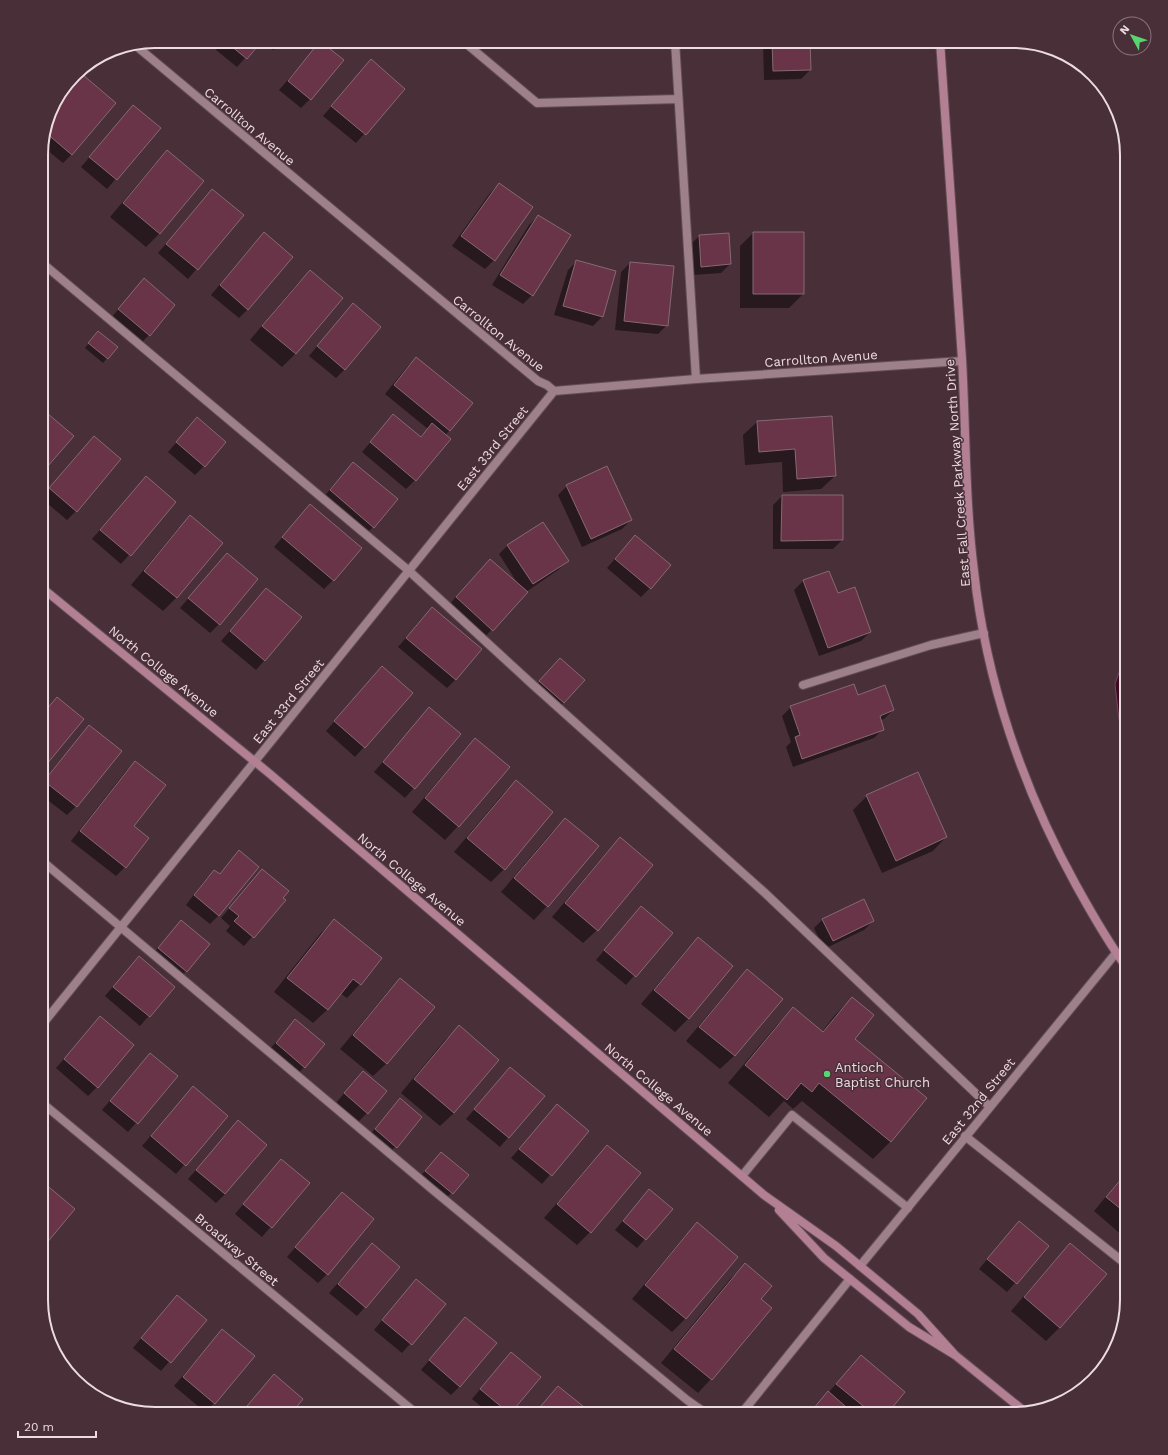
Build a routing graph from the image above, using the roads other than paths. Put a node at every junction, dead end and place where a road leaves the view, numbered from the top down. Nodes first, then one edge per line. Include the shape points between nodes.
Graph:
1 (471, 48) edge
2 (675, 48) edge
3 (940, 48) edge
4 (140, 49) edge
5 (678, 99) junction
6 (48, 268) edge
7 (962, 362) junction
8 (696, 379) junction
9 (554, 391) junction
10 (408, 570) junction
11 (48, 593) edge
12 (984, 633) junction
13 (802, 685) dead end
14 (255, 761) junction
15 (48, 866) edge
16 (121, 927) junction
17 (1116, 953) junction
18 (1120, 958) edge
19 (48, 1017) edge
20 (989, 1106) junction
21 (48, 1108) edge
22 (965, 1136) junction
23 (742, 1176) junction
24 (764, 1195) junction
25 (908, 1208) junction
26 (1120, 1259) edge
27 (860, 1266) junction
28 (850, 1279) junction
29 (955, 1355) junction
30 (409, 1407) edge
31 (697, 1407) edge
32 (747, 1407) edge
33 (1019, 1407) edge

1 - 5 street via 537,103
2 - 5 street
3 - 7 main road, East Fall Creek Parkway North Drive
4 - 9 street, Carrollton Avenue via 538,381
5 - 8 street
6 - 10 street
7 - 8 street, Carrollton Avenue
7 - 12 main road, East Fall Creek Parkway North Drive via 971,550
8 - 9 street, Carrollton Avenue
9 - 10 street, East 33rd Street
10 - 14 street, East 33rd Street
10 - 20 street via 765,893
11 - 14 main road, North College Avenue
12 - 13 street via 931,645
12 - 17 main road, East Fall Creek Parkway North Drive via 1004,715 1028,784 1063,861
14 - 16 street, East 33rd Street
14 - 23 main road, North College Avenue
15 - 16 street
16 - 19 street, East 33rd Street
16 - 31 street via 433,1190
17 - 18 main road, East Fall Creek Parkway North Drive
17 - 20 street, East 32nd Street
20 - 22 street, East 32nd Street
21 - 30 street, Broadway Street
22 - 25 street, East 32nd Street
22 - 26 street
23 - 24 main road, North College Avenue
23 - 25 street via 792,1114
24 - 27 main road, North College Avenue
24 - 28 main road, North College Avenue via 824,1258
25 - 27 street, East 32nd Street
27 - 29 main road, North College Avenue via 918,1314
28 - 29 main road, North College Avenue via 908,1327
28 - 32 street
29 - 33 main road, North College Avenue

